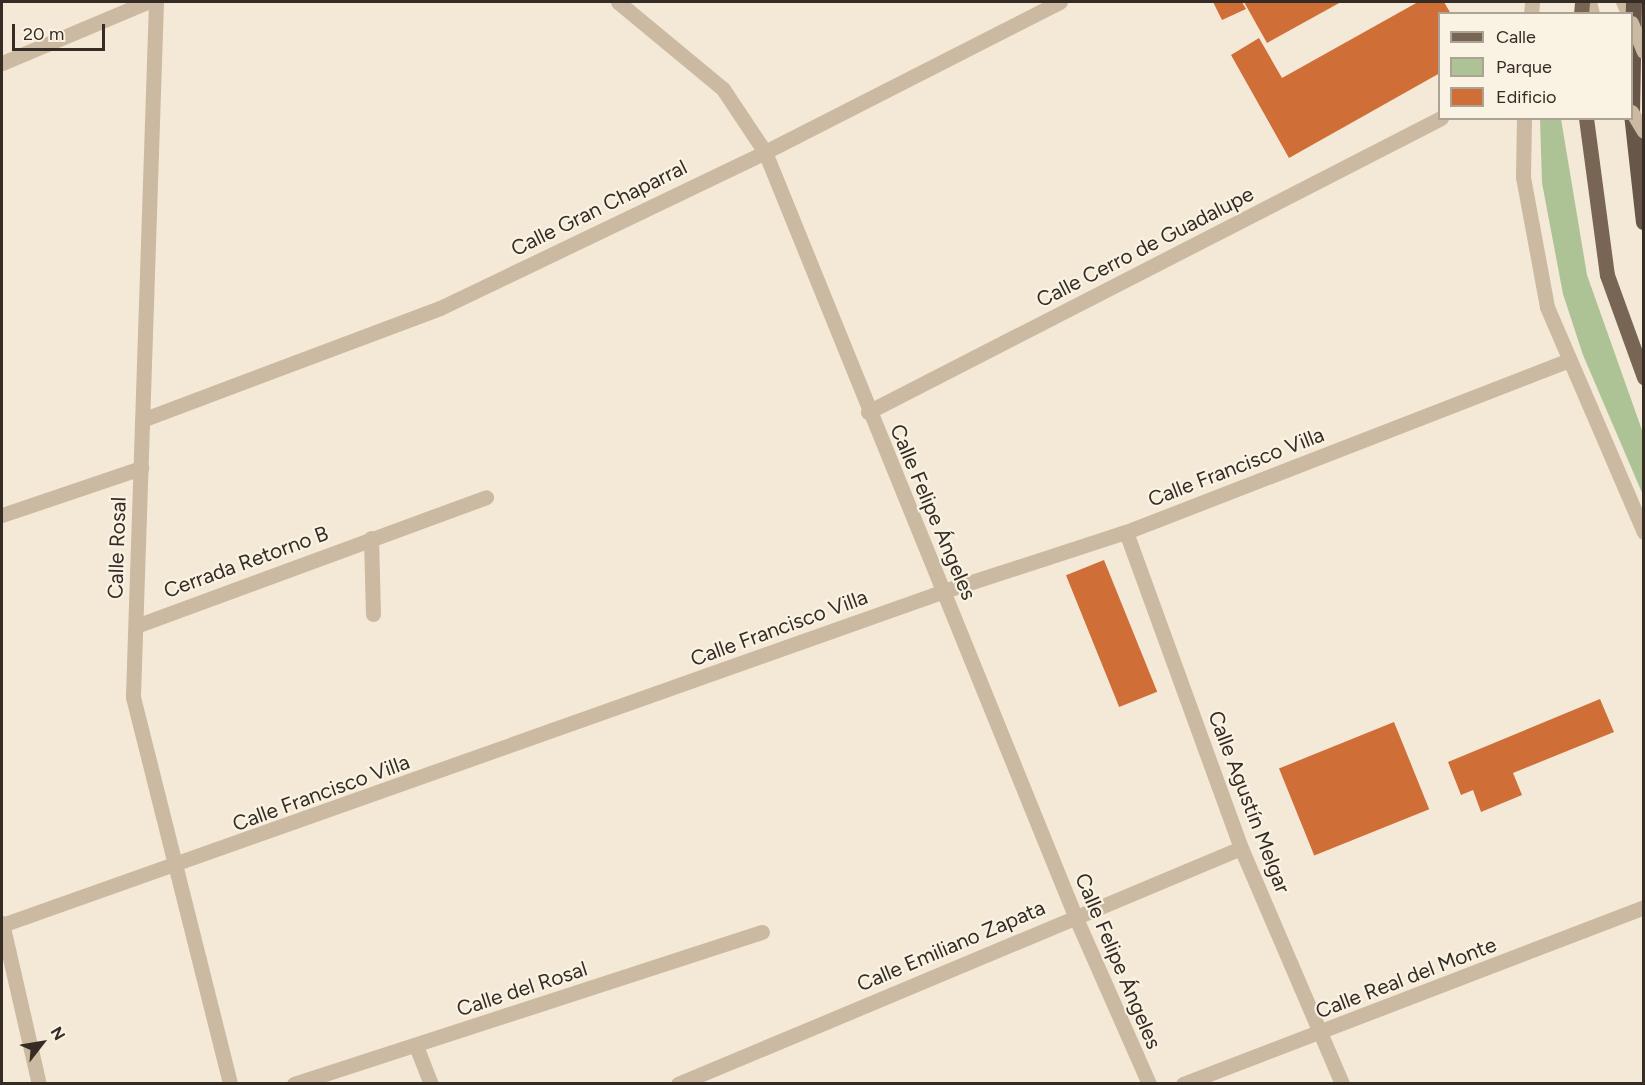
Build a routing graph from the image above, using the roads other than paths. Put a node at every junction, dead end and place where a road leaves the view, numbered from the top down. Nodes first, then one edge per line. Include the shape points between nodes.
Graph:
1 (147, 2) edge
2 (156, 2) edge
3 (618, 2) edge
4 (1634, 2) edge
5 (1050, 4) edge
6 (1633, 25) edge
7 (1644, 52) edge
8 (1633, 58) edge
9 (2, 63) edge
10 (1633, 114) edge
11 (1438, 119) edge
12 (1524, 120) edge
13 (1586, 120) edge
14 (1633, 120) edge
15 (1644, 132) edge
16 (765, 152) junction
17 (1644, 222) edge
18 (1566, 361) junction
19 (1644, 377) edge
20 (868, 412) junction
21 (142, 420) junction
22 (141, 468) junction
23 (486, 497) dead end
24 (2, 515) edge
25 (1126, 532) junction
26 (1644, 532) edge
27 (371, 538) junction
28 (944, 591) junction
29 (373, 614) dead end
30 (136, 626) junction
31 (1242, 848) junction
32 (177, 868) junction
33 (1644, 907) edge
34 (1075, 916) junction
35 (2, 924) edge
36 (762, 932) dead end
37 (1322, 1034) junction
38 (416, 1046) junction
39 (39, 1083) edge
40 (230, 1083) edge
41 (294, 1083) edge
42 (431, 1083) edge
43 (678, 1083) edge
44 (1149, 1083) edge
45 (1183, 1083) edge
46 (1342, 1083) edge

1 - 9 street
2 - 21 street, Calle Rosal
3 - 16 street, Calle Felipe Ángeles via 723,89
4 - 8 highway
5 - 16 street, Calle Gran Chaparral
6 - 7 lane, bridge
10 - 15 lane, bridge
11 - 20 street, Calle Cerro de Guadalupe
12 - 18 street via 1523,177 1547,307
13 - 19 main road via 1607,275
14 - 17 highway
16 - 20 street, Calle Felipe Ángeles
16 - 21 street, Calle Gran Chaparral via 440,308
18 - 25 street, Calle Francisco Villa
18 - 26 street
20 - 28 street, Calle Felipe Ángeles
21 - 22 street, Calle Rosal
22 - 24 street
22 - 30 street, Calle Rosal
23 - 27 street, Cerrada Retorno B
25 - 28 street, Calle Francisco Villa
25 - 31 street, Calle Agustín Melgar
27 - 29 street
27 - 30 street, Cerrada Retorno B
28 - 32 street, Calle Francisco Villa
28 - 34 street, Calle Felipe Ángeles
30 - 32 street, Calle Rosal via 133,697
31 - 34 street, Calle Emiliano Zapata
31 - 37 street, Calle Agustín Melgar
32 - 35 street, Calle Francisco Villa
32 - 40 street, Calle Rosal
33 - 37 street, Calle Real del Monte
34 - 43 street, Calle Emiliano Zapata
34 - 44 street, Calle Felipe Ángeles
35 - 39 street
36 - 38 street, Calle del Rosal
37 - 45 street, Calle Real del Monte
37 - 46 street, Calle Agustín Melgar
38 - 41 street, Calle del Rosal
38 - 42 street

